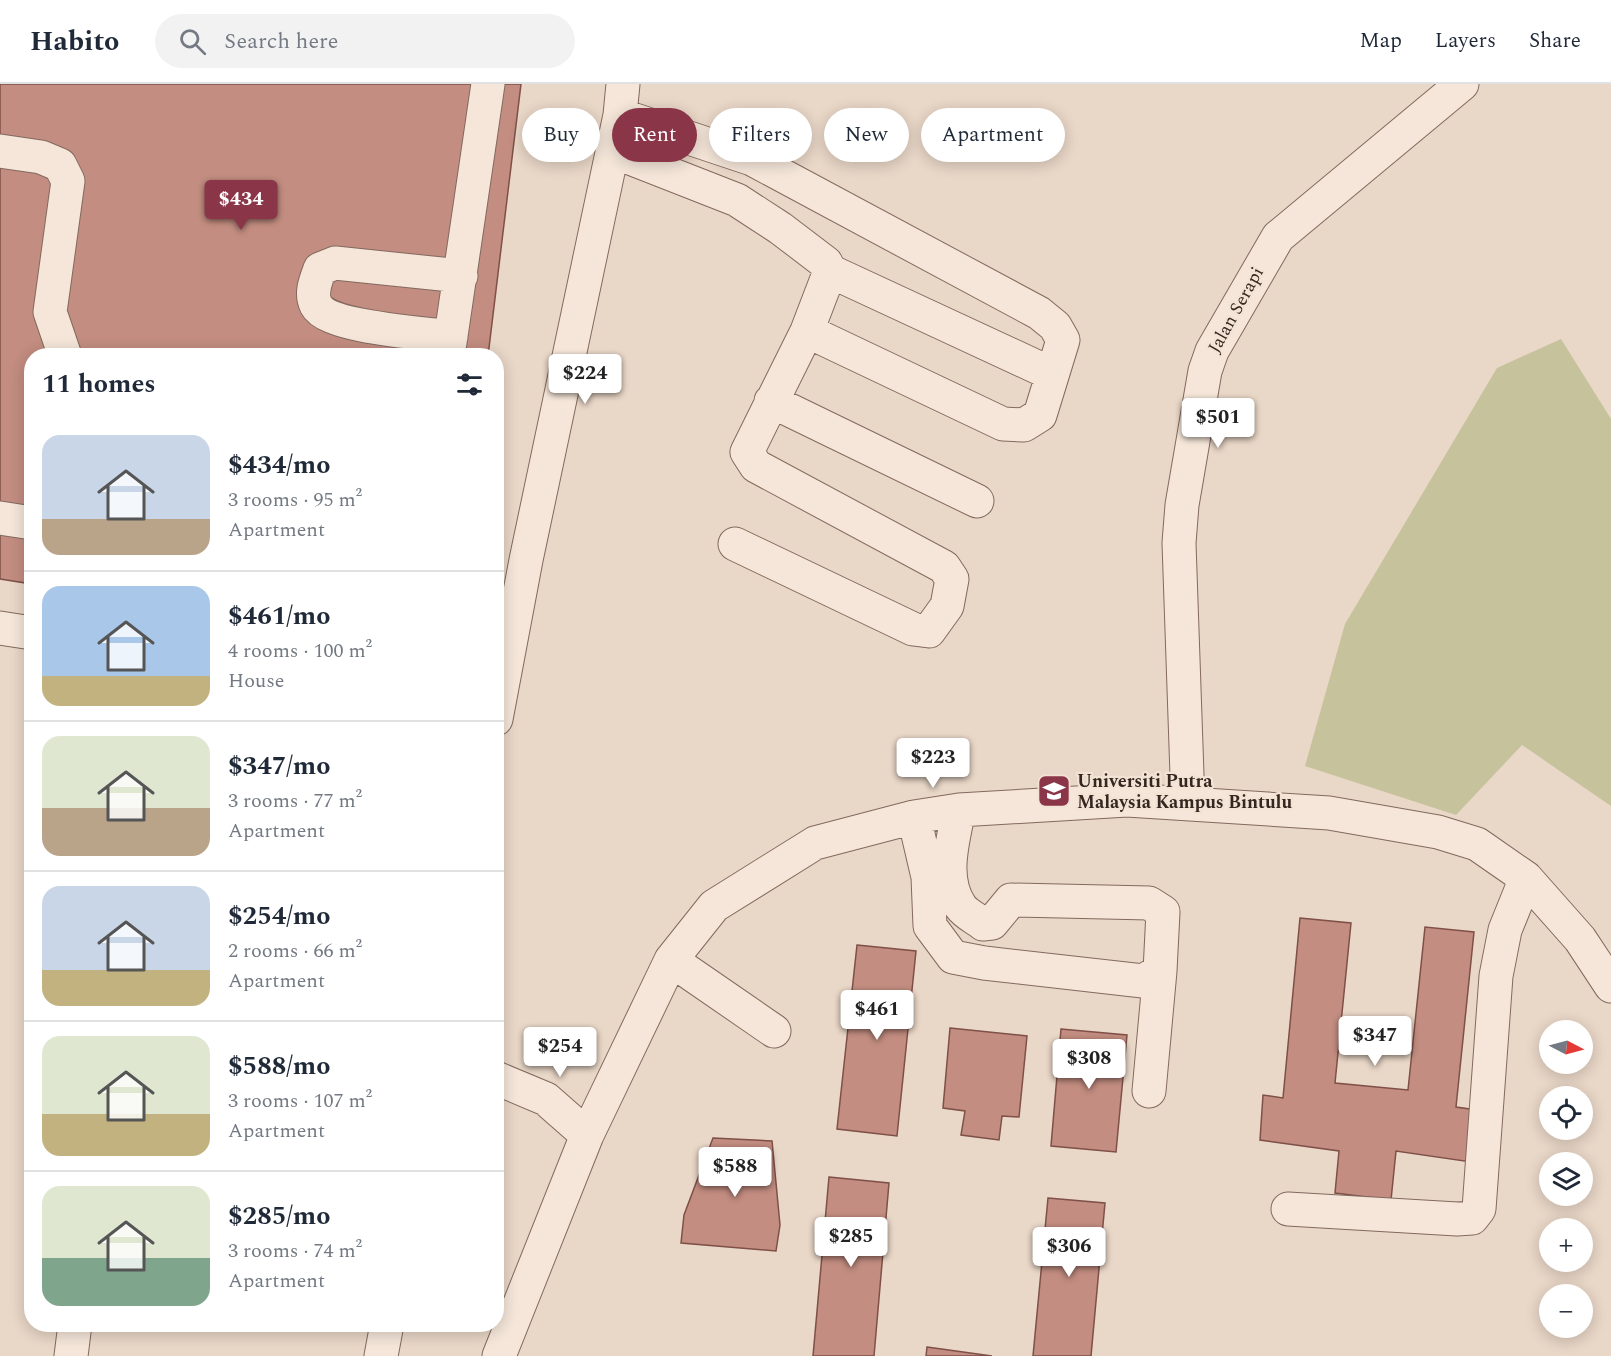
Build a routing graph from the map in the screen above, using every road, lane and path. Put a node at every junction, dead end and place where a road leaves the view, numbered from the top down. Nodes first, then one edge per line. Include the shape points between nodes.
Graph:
1 (488, 84) edge
2 (1462, 84) edge
3 (622, 100) edge
4 (0, 151) edge
5 (612, 152) edge
6 (638, 162) edge
7 (830, 271) junction
8 (461, 276) junction
9 (807, 331) junction
10 (450, 346) edge
11 (62, 348) edge
12 (1053, 374) junction
13 (771, 401) junction
14 (977, 501) dead end
15 (0, 518) edge
16 (24, 522) edge
17 (735, 544) dead end
18 (0, 628) edge
19 (24, 632) edge
20 (504, 677) edge
21 (1188, 804) junction
22 (959, 810) junction
23 (915, 817) junction
24 (1526, 878) junction
25 (992, 923) junction
26 (671, 960) junction
27 (984, 963) junction
28 (1160, 971) junction
29 (1611, 986) edge
30 (774, 1030) dead end
31 (504, 1081) edge
32 (1149, 1091) dead end
33 (587, 1136) junction
34 (1288, 1209) dead end
35 (74, 1332) edge
36 (386, 1332) edge
37 (71, 1356) edge
38 (381, 1356) edge
39 (499, 1356) edge

1 - 8 street
2 - 21 street, Jalan Serapi via 1278,237 1212,351 1205,371 1179,543
3 - 12 street via 752,159 1039,313 1063,339
4 - 11 street via 41,157 60,165 68,181 50,312
5 - 20 street
6 - 7 street via 737,200 826,263
7 - 9 street
7 - 12 street
8 - 10 street
8 - 10 street via 335,263 321,269 313,288 316,305 329,316
9 - 12 street via 1004,424 1024,425 1040,415
9 - 13 street
13 - 14 street
13 - 17 street via 747,452 756,466 944,567 952,579 947,606 929,631 913,628
15 - 16 street
18 - 19 street
21 - 22 street via 1127,801
21 - 24 street via 1329,813 1438,832 1477,844
22 - 23 street
22 - 25 street via 950,855 951,886 961,908 983,924
23 - 26 street via 814,843 714,906
23 - 27 street via 928,877 930,926 953,957
24 - 29 street via 1580,939
24 - 34 street via 1505,930 1496,976 1479,1209 1472,1218 1457,1219
25 - 27 street
25 - 28 street via 1011,900 1149,903 1163,912
26 - 30 street
26 - 33 street
27 - 28 street via 1143,981
28 - 32 street
31 - 33 street via 546,1099
33 - 39 street
35 - 37 street
36 - 38 street

